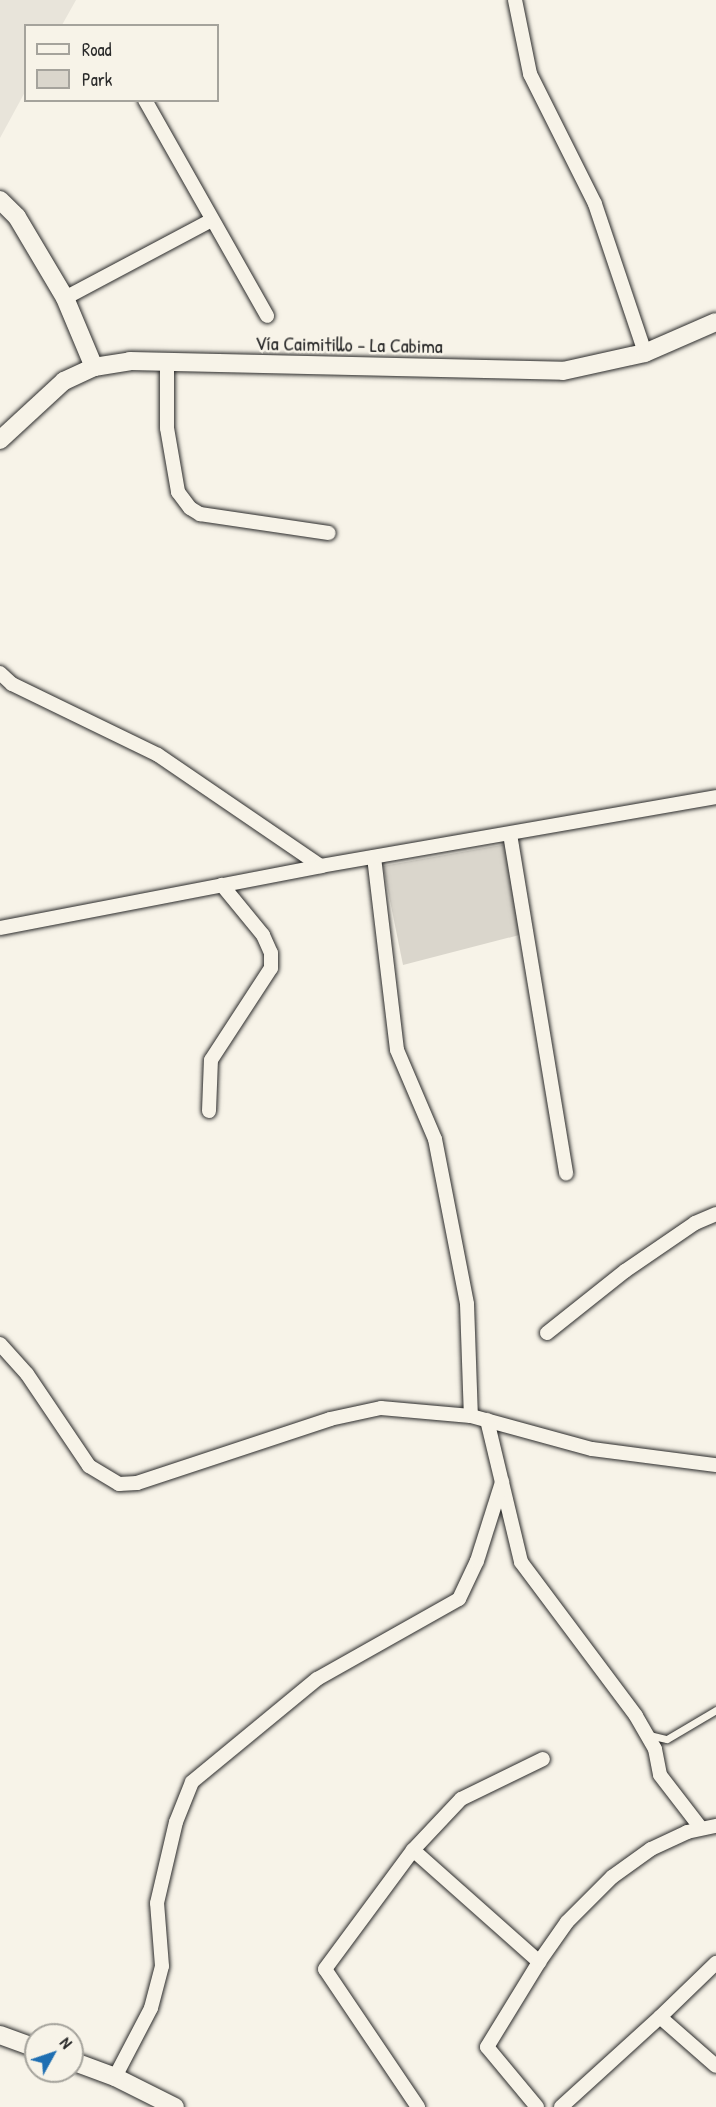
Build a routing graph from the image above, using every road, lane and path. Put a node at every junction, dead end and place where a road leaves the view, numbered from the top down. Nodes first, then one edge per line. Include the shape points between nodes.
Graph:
1 (515, 0) edge
2 (146, 102) edge
3 (0, 200) edge
4 (212, 220) junction
5 (65, 298) junction
6 (267, 316) dead end
7 (716, 322) edge
8 (645, 353) junction
9 (167, 363) junction
10 (94, 367) junction
11 (0, 440) edge
12 (329, 533) dead end
13 (0, 673) edge
14 (716, 797) edge
15 (510, 834) junction
16 (374, 857) junction
17 (321, 866) junction
18 (222, 885) junction
19 (0, 928) edge
20 (209, 1111) dead end
21 (566, 1173) dead end
22 (716, 1214) edge
23 (547, 1333) dead end
24 (0, 1344) edge
25 (471, 1416) junction
26 (487, 1420) junction
27 (716, 1465) edge
28 (502, 1482) junction
29 (716, 1710) edge
30 (646, 1734) junction
31 (543, 1760) dead end
32 (716, 1826) edge
33 (700, 1827) junction
34 (414, 1850) junction
35 (539, 1962) junction
36 (716, 1963) edge
37 (660, 2017) junction
38 (0, 2035) edge
39 (24, 2044) edge
40 (84, 2065) edge
41 (716, 2066) edge
42 (115, 2077) junction
43 (175, 2107) edge
44 (418, 2107) edge
45 (537, 2107) edge
46 (561, 2107) edge

1 - 8 street via 530,74 595,204
2 - 4 street
3 - 5 street via 16,217
4 - 5 street
4 - 6 street
5 - 10 street
7 - 8 street, Vía Caimitillo - La Cabima
8 - 9 street, Vía Caimitillo - La Cabima via 563,371
9 - 10 street, Vía Caimitillo - La Cabima via 130,361
9 - 12 street via 169,439 178,492 190,508 200,514
10 - 11 street, Vía Caimitillo - La Cabima via 64,381
13 - 17 street via 12,684 158,755
14 - 15 street
15 - 16 street
15 - 21 street
16 - 17 street
16 - 25 street via 397,1050 435,1139 463,1281
17 - 18 street
18 - 19 street
18 - 20 street via 263,935 271,953 271,968 211,1060
22 - 23 street via 695,1223 625,1271
24 - 25 street via 27,1374 89,1466 119,1484 137,1483 330,1419 381,1408
25 - 26 street
26 - 27 street via 592,1449
26 - 28 street
28 - 30 street via 521,1562
28 - 42 street via 477,1561 459,1599 317,1679 192,1782 176,1822 157,1903 162,1966 151,2008
29 - 30 lane via 667,1739
30 - 33 street via 655,1749 660,1775
31 - 34 street via 461,1799
32 - 33 street
33 - 35 street via 651,1849 612,1877 567,1922
34 - 35 street
34 - 44 street via 325,1969
35 - 45 street via 487,2047
36 - 37 street
37 - 41 street
37 - 46 street
38 - 39 street
40 - 42 street
42 - 43 street

